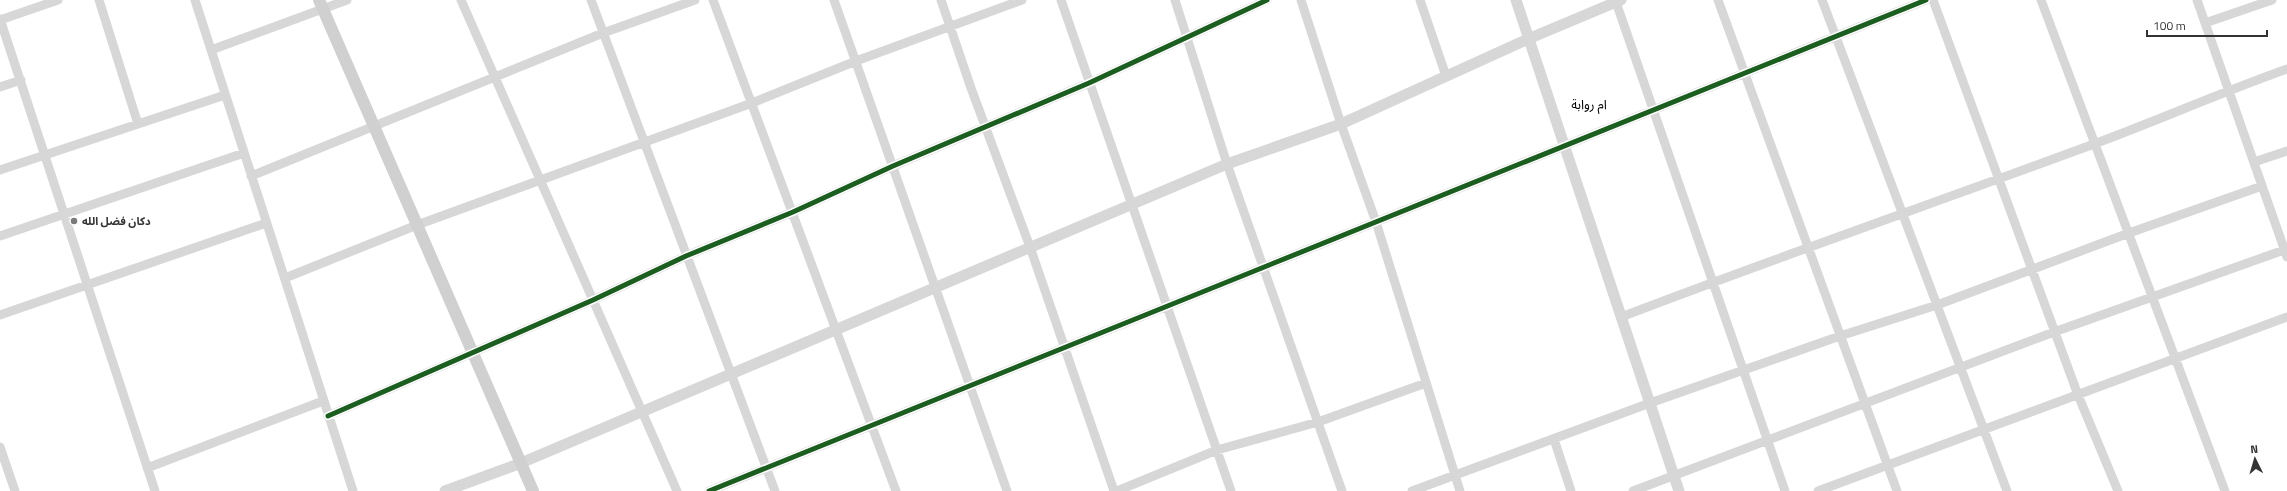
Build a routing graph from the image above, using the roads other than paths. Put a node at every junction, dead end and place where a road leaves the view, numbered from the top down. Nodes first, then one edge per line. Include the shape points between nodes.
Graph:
1 (58, 0) edge
2 (99, 0) edge
3 (195, 0) edge
4 (347, 0) edge
5 (461, 0) edge
6 (591, 0) edge
7 (695, 0) edge
8 (713, 0) edge
9 (834, 0) edge
10 (941, 0) edge
11 (1022, 0) edge
12 (1061, 0) edge
13 (1175, 0) edge
14 (1267, 0) edge
15 (1301, 0) edge
16 (1420, 0) edge
17 (1516, 0) edge
18 (1718, 0) edge
19 (1822, 0) edge
20 (1926, 0) edge
21 (1933, 0) edge
22 (2042, 0) edge
23 (2197, 0) edge
24 (2272, 0) edge
25 (1619, 1) edge
26 (2256, 3) edge
27 (321, 5) edge
28 (0, 19) edge
29 (2205, 23) junction
30 (950, 26) junction
31 (603, 34) junction
32 (1187, 37) junction
33 (1835, 37) junction
34 (1528, 39) junction
35 (211, 50) junction
36 (856, 61) junction
37 (2287, 69) edge
38 (1745, 73) junction
39 (1446, 76) junction
40 (495, 77) junction
41 (21, 80) junction
42 (1089, 83) junction
43 (0, 87) edge
44 (2228, 90) junction
45 (225, 95) junction
46 (752, 103) junction
47 (1653, 110) junction
48 (138, 124) junction
49 (1341, 124) junction
50 (374, 125) junction
51 (986, 128) junction
52 (644, 142) junction
53 (2095, 144) junction
54 (1564, 146) junction
55 (2287, 151) edge
56 (244, 152) junction
57 (46, 155) junction
58 (2254, 162) junction
59 (1227, 164) junction
60 (893, 166) junction
61 (0, 170) edge
62 (251, 176) junction
63 (1997, 178) junction
64 (540, 179) junction
65 (2262, 186) junction
66 (1131, 204) junction
67 (793, 212) junction
68 (64, 214) junction
69 (1902, 214) junction
70 (1376, 222) junction
71 (266, 223) junction
72 (417, 225) junction
73 (2128, 233) junction
74 (0, 236) edge
75 (1808, 246) junction
76 (1030, 247) junction
77 (2286, 254) edge
78 (686, 256) junction
79 (1264, 267) junction
80 (2031, 269) junction
81 (285, 278) junction
82 (1713, 282) junction
83 (86, 285) junction
84 (936, 286) junction
85 (2153, 297) junction
86 (593, 300) junction
87 (1936, 305) junction
88 (1167, 306) junction
89 (0, 315) edge
90 (1621, 316) junction
91 (2287, 317) edge
92 (837, 329) junction
93 (2054, 332) junction
94 (1840, 336) junction
95 (1065, 347) junction
96 (472, 352) junction
97 (2175, 358) junction
98 (1960, 368) junction
99 (1743, 370) junction
100 (730, 374) junction
101 (1426, 383) junction
102 (971, 385) junction
103 (2078, 395) junction
104 (323, 401) junction
105 (1650, 403) junction
106 (1865, 404) junction
107 (642, 412) junction
108 (328, 416) junction
109 (1318, 422) junction
110 (872, 425) junction
111 (1984, 430) junction
112 (1554, 438) junction
113 (1767, 439) junction
114 (0, 447) edge
115 (1217, 450) junction
116 (521, 463) junction
117 (3, 465) edge
118 (1887, 465) junction
119 (147, 468) junction
120 (766, 468) junction
121 (1455, 475) junction
122 (1674, 476) junction
123 (15, 491) edge
124 (155, 491) edge
125 (353, 491) edge
126 (445, 491) edge
127 (533, 491) edge
128 (677, 491) edge
129 (708, 491) edge
130 (775, 491) edge
131 (896, 491) edge
132 (1007, 491) edge
133 (1114, 491) edge
134 (1118, 491) edge
135 (1231, 491) edge
136 (1342, 491) edge
137 (1412, 491) edge
138 (1460, 491) edge
139 (1571, 491) edge
140 (1633, 491) edge
141 (1679, 491) edge
142 (1785, 491) edge
143 (1818, 491) edge
144 (1897, 491) edge
145 (2007, 491) edge
146 (2118, 491) edge
147 (2224, 491) edge

1 - 28 street
2 - 48 street
3 - 35 street
4 - 27 street
5 - 40 street
6 - 31 street
7 - 31 street
8 - 46 street
9 - 36 street
10 - 30 street
11 - 30 street
12 - 42 street
13 - 32 street
14 - 32 street
15 - 49 street
16 - 39 street
17 - 34 street
18 - 38 street
19 - 33 street
20 - 33 street
21 - 63 street
22 - 53 street
23 - 29 street
24 - 26 street
25 - 34 street
25 - 47 street
26 - 29 street
27 - 35 street
27 - 50 main road
28 - 41 street
29 - 44 street
30 - 36 street
30 - 51 street
31 - 40 street
31 - 52 street
32 - 42 street
32 - 59 street
33 - 38 street
33 - 69 street
34 - 39 street
34 - 54 street
35 - 45 street
36 - 46 street
36 - 60 street
37 - 44 street
38 - 47 street
38 - 75 street
39 - 49 street
40 - 50 street
40 - 64 street
41 - 43 street
41 - 57 street
42 - 51 street
42 - 66 street
44 - 53 street
44 - 58 street
45 - 48 street
45 - 56 street
46 - 52 street
46 - 67 street
47 - 54 street
47 - 82 street
48 - 57 street
49 - 59 street
49 - 70 street
50 - 62 street
50 - 72 main road
51 - 60 street
51 - 76 street
52 - 64 street
52 - 78 street
53 - 63 street
53 - 73 street
54 - 70 street
54 - 90 street
55 - 58 street
56 - 62 street
56 - 68 street
57 - 61 street
57 - 68 street
58 - 65 street
59 - 66 street
59 - 79 street
60 - 67 street
60 - 84 street
62 - 71 street
63 - 69 street
63 - 80 street
64 - 72 street
64 - 86 street
65 - 73 street
65 - 77 street
66 - 76 street
66 - 88 street
67 - 78 street
67 - 92 street
68 - 74 street
68 - 83 street
69 - 75 street
69 - 87 street
70 - 79 street
70 - 101 street
71 - 81 street
71 - 83 street
72 - 81 street
72 - 96 main road
73 - 80 street
73 - 85 street
75 - 82 street
75 - 94 street
76 - 84 street
76 - 95 street
77 - 85 street
78 - 86 street
78 - 100 street
79 - 88 street
79 - 109 street
80 - 87 street
80 - 93 street
81 - 104 street
82 - 90 street
82 - 99 street
83 - 89 street
83 - 119 street
84 - 92 street
84 - 102 street
85 - 93 street
85 - 97 street
86 - 96 street
86 - 107 street
87 - 94 street
87 - 98 street
88 - 95 street
88 - 115 street
90 - 105 street
91 - 97 street
92 - 100 street
92 - 110 street
93 - 98 street
93 - 103 street
94 - 99 street
94 - 106 street
95 - 102 street
95 - 133 street
96 - 108 street
96 - 116 main road
97 - 103 street
97 - 147 street
98 - 106 street
98 - 111 street
99 - 105 street
99 - 113 street
100 - 107 street
100 - 120 street
101 - 109 street
101 - 121 street
102 - 110 street
102 - 132 street
103 - 111 street
103 - 146 street
104 - 108 street
104 - 119 street
105 - 112 street
105 - 122 street
106 - 113 street
106 - 118 street
107 - 116 street
107 - 128 street
108 - 125 street
109 - 115 street
109 - 136 street
110 - 120 street
110 - 131 street
111 - 118 street
111 - 145 street
112 - 121 street
112 - 139 street
113 - 122 street
113 - 142 street
114 - 117 street
115 - 134 street
115 - 135 street
116 - 126 street
116 - 127 main road
117 - 123 street
118 - 143 street
118 - 144 street
119 - 124 street
120 - 129 street
120 - 130 street
121 - 137 street
121 - 138 street
122 - 140 street
122 - 141 street

